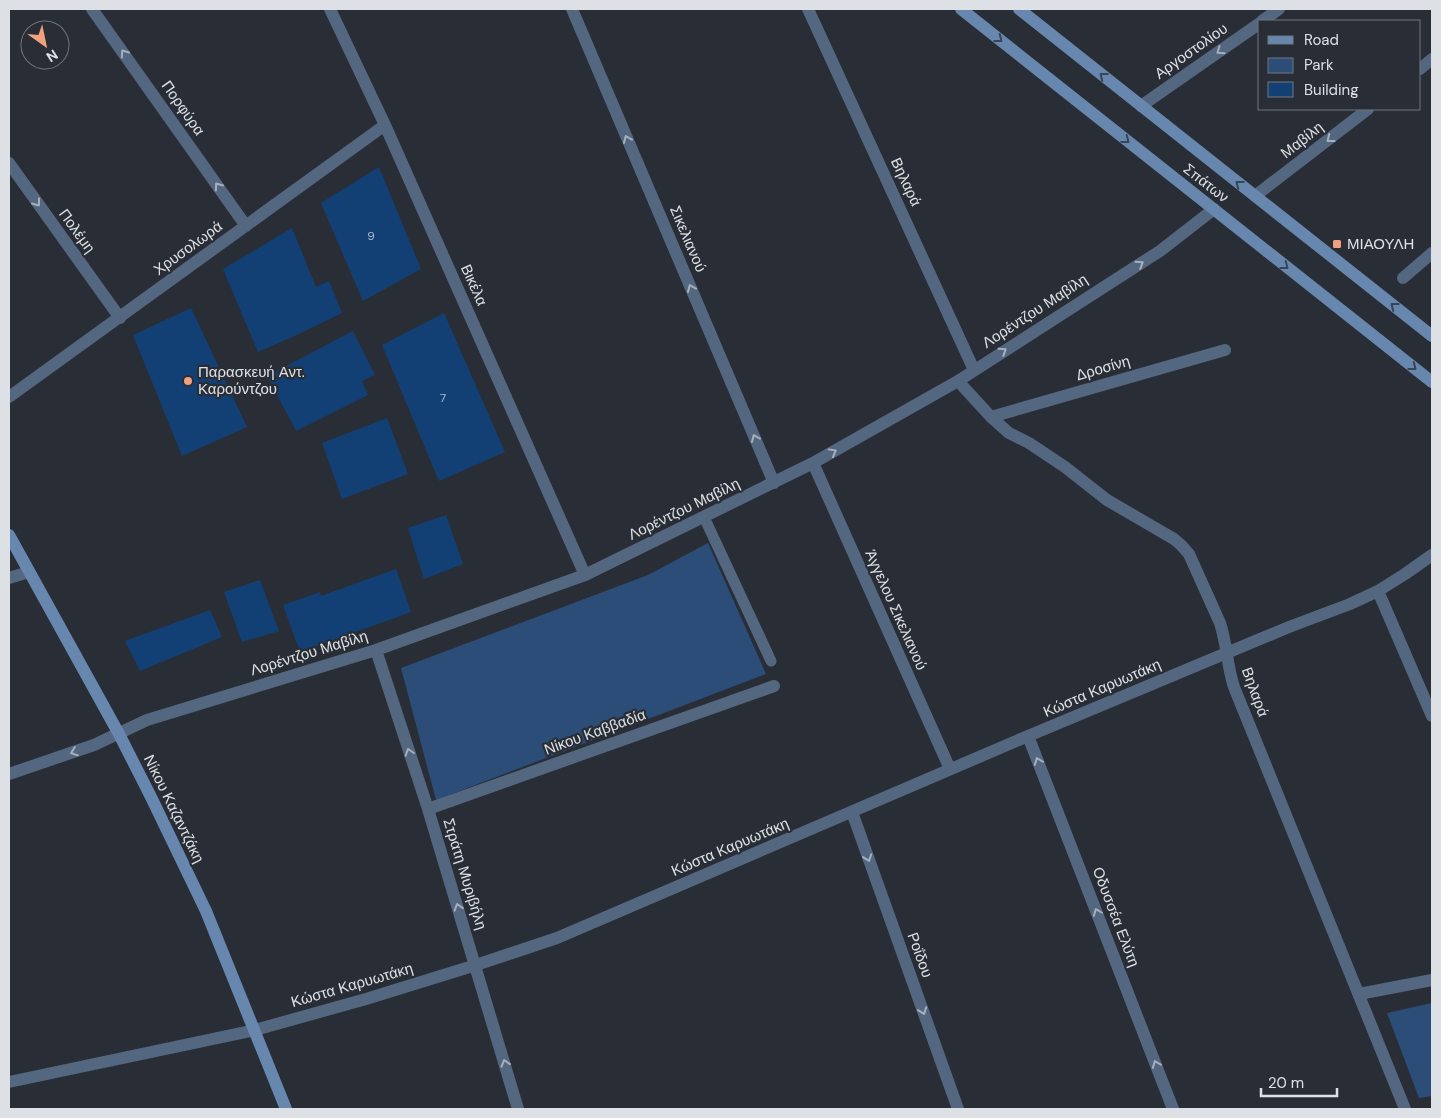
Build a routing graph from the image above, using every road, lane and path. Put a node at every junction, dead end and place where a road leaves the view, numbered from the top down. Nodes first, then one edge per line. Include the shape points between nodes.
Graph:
1 (92, 9) edge
2 (330, 9) edge
3 (572, 9) edge
4 (808, 9) edge
5 (961, 9) edge
6 (1019, 9) edge
7 (1279, 9) edge
8 (1264, 20) edge
9 (1258, 24) edge
10 (1432, 59) edge
11 (1421, 68) edge
12 (1142, 106) junction
13 (1367, 110) edge
14 (385, 125) junction
15 (9, 164) edge
16 (1255, 196) junction
17 (1214, 209) junction
18 (246, 226) junction
19 (1432, 253) edge
20 (1403, 278) dead end
21 (120, 318) junction
22 (1432, 336) edge
23 (1225, 350) dead end
24 (974, 370) junction
25 (958, 381) junction
26 (1432, 382) edge
27 (9, 397) edge
28 (991, 418) junction
29 (812, 463) junction
30 (774, 482) junction
31 (704, 517) junction
32 (9, 535) edge
33 (1432, 555) edge
34 (29, 572) junction
35 (585, 575) junction
36 (9, 578) edge
37 (1378, 591) junction
38 (376, 650) junction
39 (1226, 653) junction
40 (770, 661) dead end
41 (774, 686) dead end
42 (1432, 716) edge
43 (119, 734) junction
44 (1028, 736) junction
45 (950, 769) junction
46 (9, 774) edge
47 (428, 809) junction
48 (852, 812) junction
49 (476, 965) junction
50 (1432, 980) edge
51 (1359, 994) junction
52 (255, 1030) junction
53 (9, 1082) edge
54 (286, 1109) edge
55 (518, 1109) edge
56 (958, 1109) edge
57 (1173, 1109) edge
58 (1406, 1109) edge

18 -> 1 street, Πορφύρα
2 - 14 street, Βικέλα
30 -> 3 street, Σικελιανού
4 - 24 street, Βηλαρά
5 -> 17 main road, Σπάτων
12 -> 6 main road, Σπάτων
7 - 8 street, Αργοστολίου
9 -> 12 street, Αργοστολίου
10 - 11 street
16 -> 12 main road, Σπάτων
13 -> 16 street, Μαβίλη
14 - 18 street, Χρυσολωρά
14 - 35 street, Βικέλα
15 -> 21 street, Πολέμη
22 -> 16 main road, Σπάτων
24 -> 17 street, Λορέντζου Μαβίλη via 1160,251
17 -> 26 main road, Σπάτων
18 - 21 street, Χρυσολωρά
19 - 20 street
21 - 27 street, Χρυσολωρά
23 - 28 street, Δροσίνη
24 - 25 street, Λορέντζου Μαβίλη
25 - 28 street, Βηλαρά
29 -> 25 street, Λορέντζου Μαβίλη
28 - 39 street, Βηλαρά via 1009,433 1065,467 1107,500 1181,545 1189,554 1220,623
29 - 30 street, Λορέντζου Μαβίλη
29 - 45 street, Άγγελου Σικελιανού
30 - 31 street, Λορέντζου Μαβίλη
31 - 35 street, Λορέντζου Μαβίλη
31 - 40 lane
32 - 34 main road, Νίκου Καζαντζάκη
33 - 37 street, Κώστα Καρυωτάκη
34 - 36 street
34 - 43 main road, Νίκου Καζαντζάκη
35 - 38 street, Λορέντζου Μαβίλη
37 - 39 street, Κώστα Καρυωτάκη
37 - 42 street
38 - 43 street, Λορέντζου Μαβίλη via 147,720
47 -> 38 street, Στράτη Μυριβήλη
39 - 44 street, Κώστα Καρυωτάκη
39 - 51 street, Βηλαρά via 1234,687
41 - 47 street, Νίκου Καββαδία
43 -> 46 street, Λορέντζου Μαβίλη
43 - 52 main road, Νίκου Καζαντζάκη via 206,911
44 - 45 street, Κώστα Καρυωτάκη
57 -> 44 street, Οδυσσέα Ελύτη
45 - 48 street, Κώστα Καρυωτάκη
49 -> 47 street, Στράτη Μυριβήλη
48 - 49 street, Κώστα Καρυωτάκη via 557,938
48 -> 56 street, Ροΐδου
49 - 52 street, Κώστα Καρυωτάκη
55 -> 49 street, Στράτη Μυριβήλη
50 - 51 street
51 - 58 street, Βηλαρά
52 - 53 street, Κώστα Καρυωτάκη
52 - 54 main road, Νίκου Καζαντζάκη

